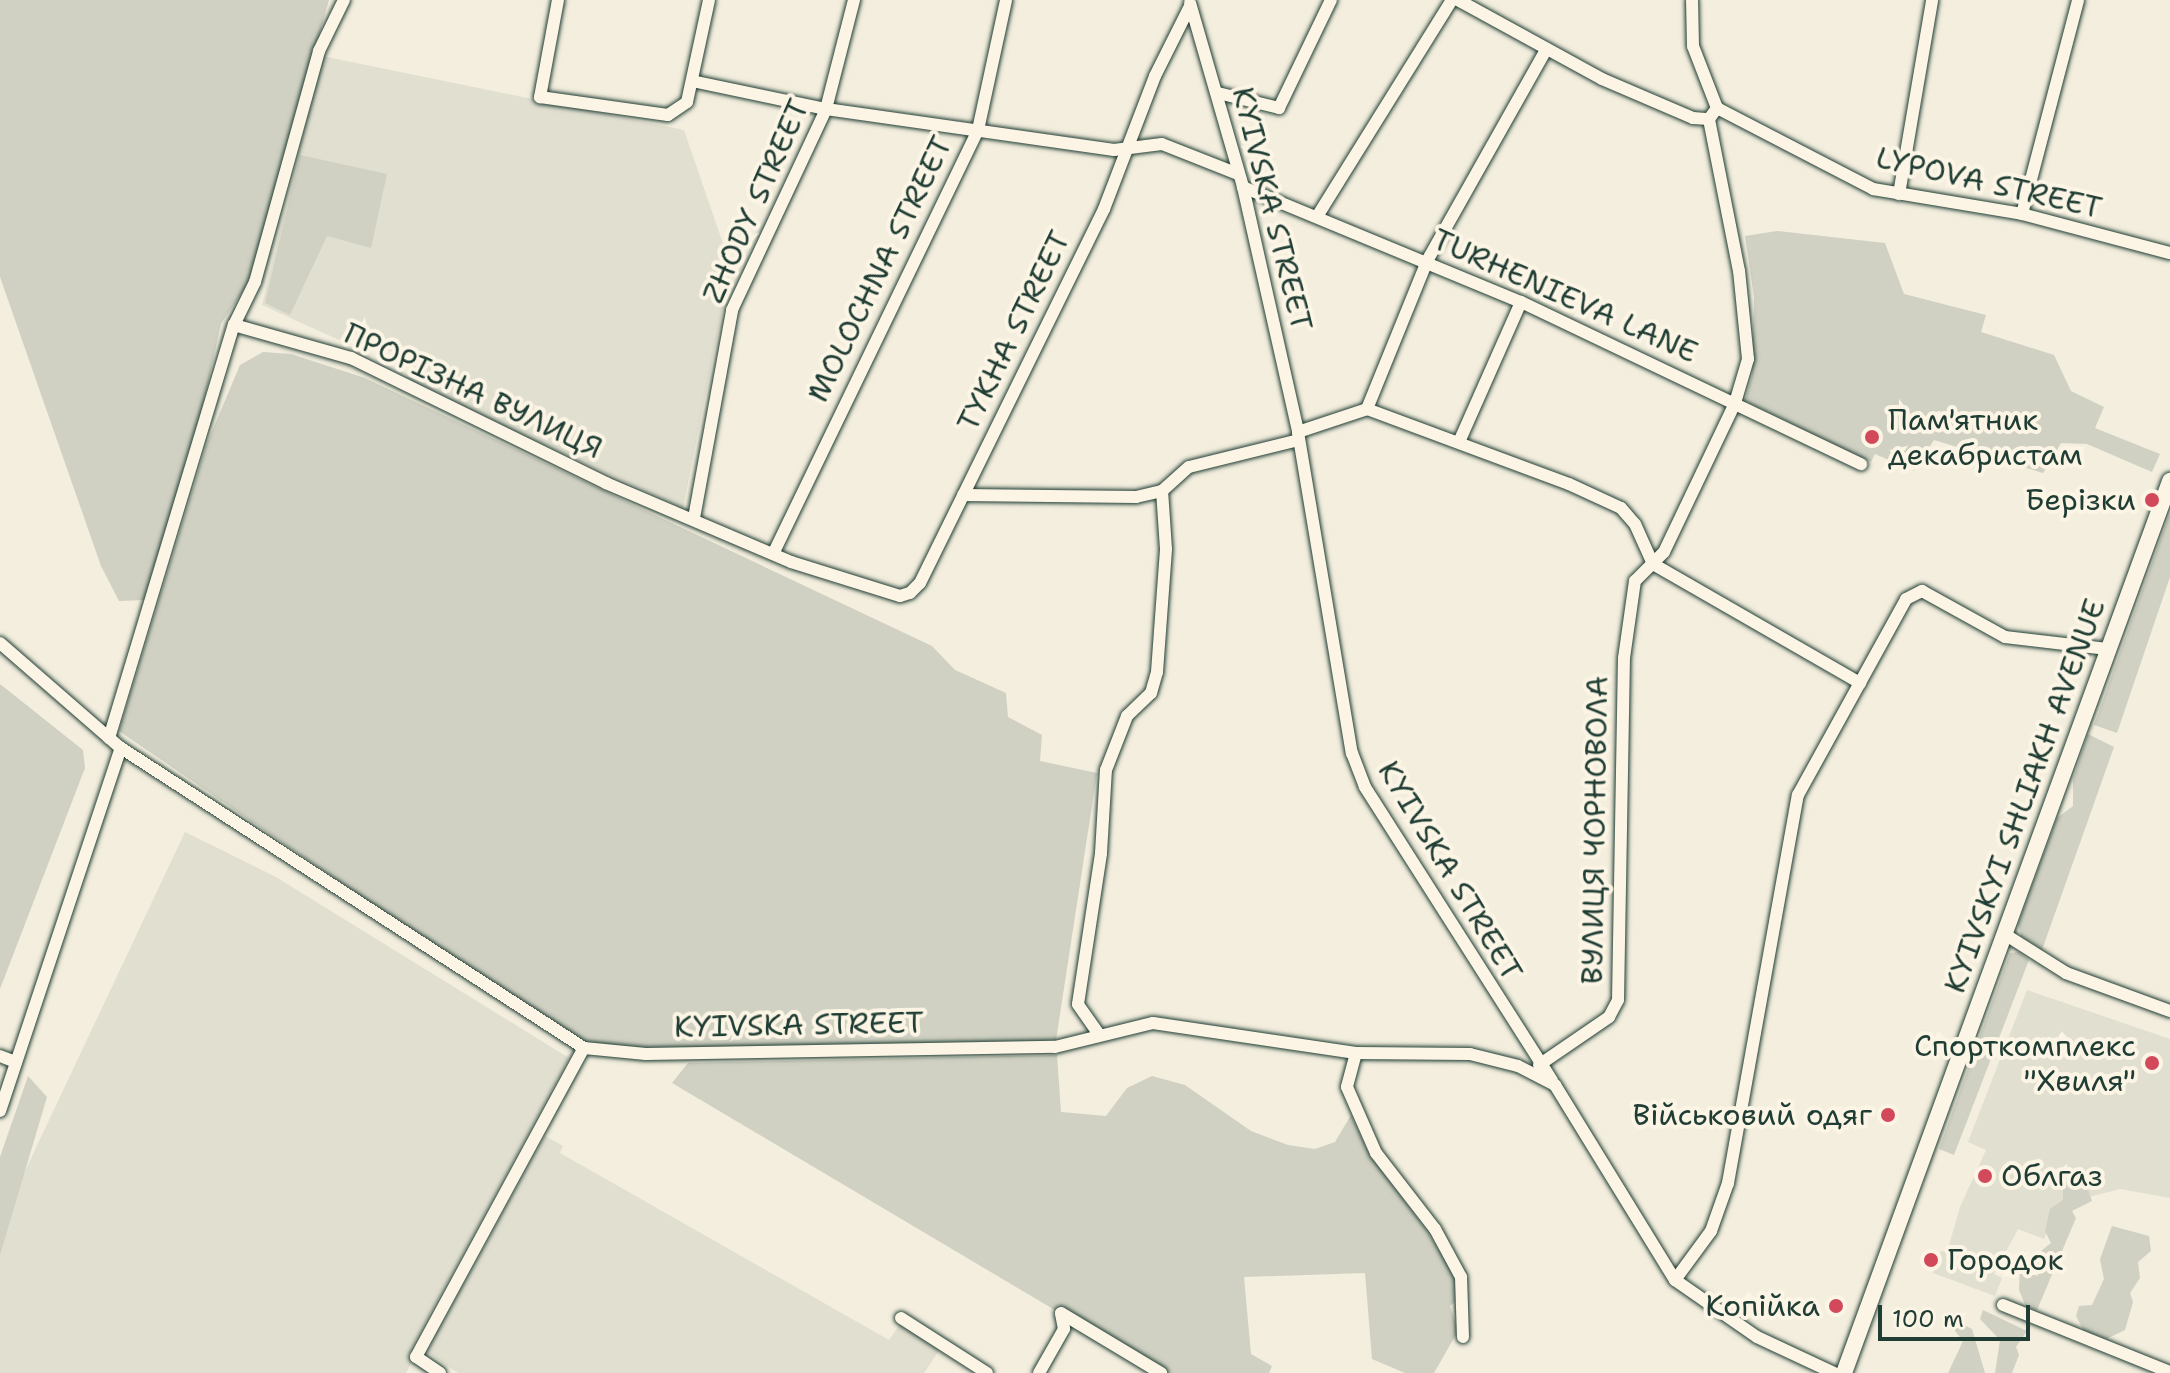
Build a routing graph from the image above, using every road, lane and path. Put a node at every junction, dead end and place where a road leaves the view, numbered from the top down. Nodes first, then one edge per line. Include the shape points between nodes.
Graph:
1 (344, 0) edge
2 (558, 0) edge
3 (709, 0) edge
4 (854, 0) edge
5 (1006, 0) edge
6 (1331, 0) edge
7 (1455, 0) edge
8 (1692, 0) edge
9 (1932, 0) edge
10 (2078, 0) edge
11 (1190, 3) edge
12 (1545, 52) junction
13 (692, 81) junction
14 (1218, 93) junction
15 (826, 109) junction
16 (1713, 114) junction
17 (978, 130) junction
18 (1128, 145) junction
19 (1238, 174) junction
20 (1243, 187) junction
21 (1899, 194) junction
22 (2022, 214) junction
23 (1318, 215) junction
24 (2170, 253) edge
25 (1427, 261) junction
26 (1521, 302) junction
27 (234, 325) junction
28 (1735, 403) junction
29 (1367, 409) junction
30 (1298, 436) junction
31 (1459, 442) junction
32 (1861, 464) dead end
33 (2170, 481) edge
34 (1162, 491) junction
35 (963, 495) junction
36 (694, 518) junction
37 (774, 552) junction
38 (1653, 564) junction
39 (0, 643) edge
40 (2107, 649) junction
41 (1860, 683) junction
42 (109, 738) junction
43 (121, 748) junction
44 (2006, 935) junction
45 (2170, 1011) edge
46 (1098, 1033) junction
47 (584, 1048) junction
48 (1356, 1053) junction
49 (0, 1056) edge
50 (16, 1062) junction
51 (1539, 1065) junction
52 (1555, 1085) junction
53 (0, 1111) edge
54 (1675, 1280) junction
55 (2003, 1305) dead end
56 (901, 1318) dead end
57 (1463, 1337) dead end
58 (2170, 1372) edge
59 (440, 1373) edge
60 (987, 1373) edge
61 (1039, 1373) edge
62 (1161, 1373) edge
63 (1834, 1373) edge
64 (1844, 1373) edge

1 - 27 street via 319,51 255,282
2 - 13 street via 540,97 668,115 687,102
3 - 13 street
4 - 15 street, ZHODY STREET
5 - 17 street, MOLOCHNA STREET
6 - 14 street via 1279,108
7 - 12 street, LYPOVA STREET
7 - 23 street
8 - 16 street via 1693,46
9 - 21 street
10 - 22 street
11 - 14 street, KYIVSKA STREET
11 - 18 street, TYKHA STREET
12 - 16 street, LYPOVA STREET via 1693,118
12 - 25 street
13 - 15 street
14 - 19 street, KYIVSKA STREET
15 - 17 street
15 - 36 street, ZHODY STREET via 732,310
16 - 21 street, LYPOVA STREET via 1873,189
16 - 28 street, ВУЛИЦЯ ЧОРНОВОЛА via 1748,359
17 - 18 street via 1114,150
17 - 37 street, MOLOCHNA STREET
18 - 19 street via 1185,149
18 - 35 street, TYKHA STREET via 1104,209
19 - 20 street, KYIVSKA STREET
20 - 23 street, TURHENIEVA LANE
20 - 30 street, KYIVSKA STREET
21 - 22 street, LYPOVA STREET
22 - 24 street, LYPOVA STREET
23 - 25 street, TURHENIEVA LANE
25 - 26 street, TURHENIEVA LANE
25 - 29 street
26 - 28 street, TURHENIEVA LANE
26 - 31 street
27 - 36 street, ПРОРІЗНА ВУЛИЦЯ via 351,358 518,442
27 - 42 street
28 - 32 street, TURHENIEVA LANE
28 - 38 street, ВУЛИЦЯ ЧОРНОВОЛА via 1664,552
29 - 30 street
29 - 31 street
30 - 34 street via 1189,467
30 - 51 street, KYIVSKA STREET via 1324,610 1356,764 1365,787
31 - 38 street via 1621,508 1635,524
33 - 40 main road, KYIVSKYI SHLIAKH AVENUE
34 - 35 street via 1136,497
34 - 46 street via 1166,549 1157,672 1151,693 1127,716 1106,770 1101,853 1078,1004
35 - 37 street, TYKHA STREET via 910,593 900,596
36 - 37 street, ПРОРІЗНА ВУЛИЦЯ
38 - 41 street
38 - 51 street, ВУЛИЦЯ ЧОРНОВОЛА via 1635,581 1624,658 1618,1000 1609,1017
39 - 42 street, KYIVSKA STREET
40 - 41 street via 2005,637 1922,591 1906,599
40 - 44 main road, KYIVSKYI SHLIAKH AVENUE
41 - 54 street via 1798,795 1728,1183 1711,1231
42 - 43 street, KYIVSKA STREET
43 - 47 street, KYIVSKA STREET
43 - 50 street
44 - 45 street via 2066,973
44 - 64 main road, KYIVSKYI SHLIAKH AVENUE
46 - 47 street, KYIVSKA STREET via 1055,1047 646,1054
46 - 48 street, KYIVSKA STREET via 1153,1023
47 - 59 street via 416,1357
48 - 52 street, KYIVSKA STREET via 1470,1054 1518,1066
48 - 57 street via 1347,1087 1376,1153 1435,1229 1461,1277
49 - 50 street
50 - 53 street
51 - 52 street, KYIVSKA STREET
52 - 54 street, KYIVSKA STREET
54 - 63 street, KYIVSKA STREET via 1757,1337
55 - 58 street
56 - 60 street
61 - 62 street via 1064,1329 1061,1313

